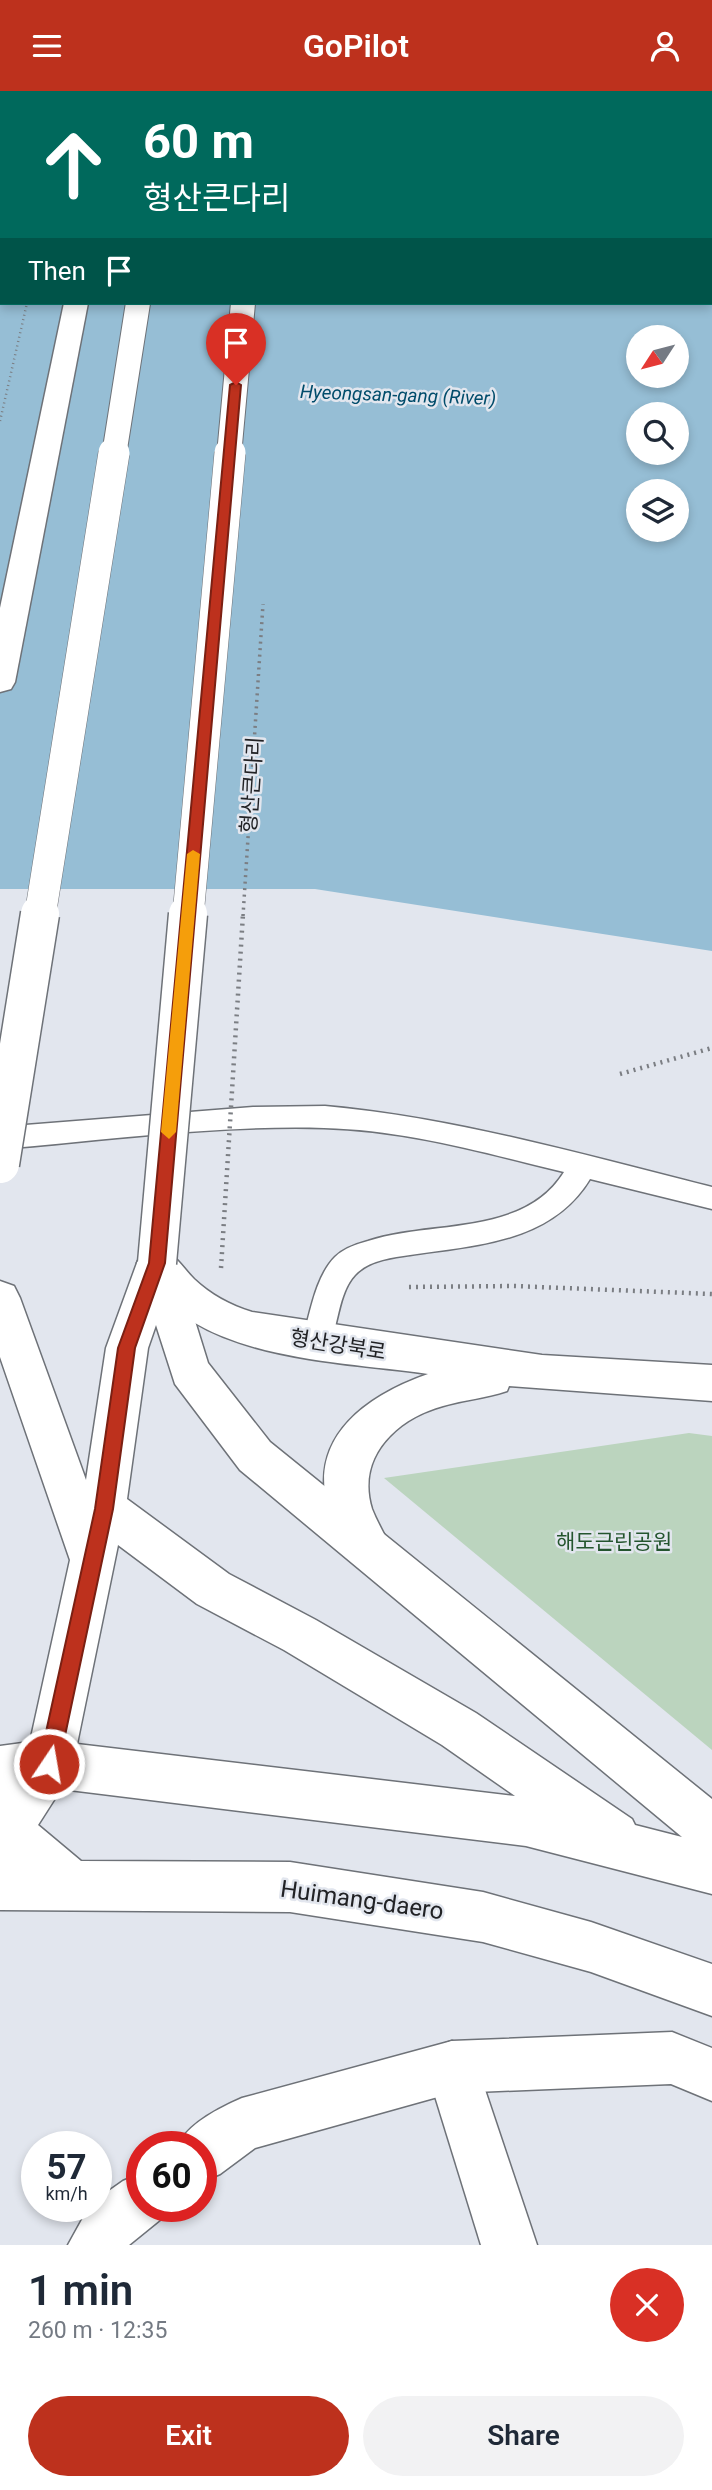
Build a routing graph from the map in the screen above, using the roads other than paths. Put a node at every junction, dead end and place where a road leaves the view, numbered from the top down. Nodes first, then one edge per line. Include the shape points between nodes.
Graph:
1 (76, 305) edge
2 (138, 305) edge
3 (243, 305) edge
4 (0, 682) edge
5 (0, 1137) edge
6 (0, 1164) edge
7 (583, 1166) junction
8 (712, 1198) edge
9 (157, 1263) junction
10 (0, 1298) edge
11 (317, 1342) junction
12 (542, 1373) junction
13 (712, 1383) edge
14 (104, 1509) junction
15 (369, 1548) junction
16 (93, 1561) junction
17 (0, 1756) edge
18 (49, 1764) junction
19 (0, 1770) edge
20 (712, 1830) edge
21 (2, 1833) edge
22 (637, 1850) junction
23 (712, 1869) edge
24 (0, 1885) edge
25 (71, 1885) junction
26 (712, 1990) edge
27 (452, 2067) junction
28 (712, 2075) edge
29 (217, 2143) edge
30 (126, 2212) edge
31 (96, 2245) edge
32 (509, 2245) edge

1 - 4 main road
2 - 6 main road, bridge
3 - 9 main road, bridge
5 - 7 lane via 325,1117 390,1122
7 - 8 lane
7 - 11 lane via 574,1187 541,1215 358,1257 341,1269
9 - 11 main road, 형산강북로 via 172,1285 206,1314 234,1326
9 - 14 main road via 127,1348
9 - 15 main road via 190,1371 255,1456
10 - 16 main road
11 - 12 main road, 형산강북로
12 - 13 main road, 형산강북로
12 - 15 main road, 형산강북로 via 443,1386 416,1394 375,1420 350,1458 346,1478 349,1504
14 - 16 main road
14 - 22 main road via 213,1589 459,1730
15 - 20 main road
16 - 18 main road
17 - 18 main road
18 - 19 main road
18 - 21 main road
18 - 22 main road via 526,1822
21 - 25 main road
22 - 23 main road
24 - 25 main road, Huimang-daero
25 - 26 main road, Huimang-daero via 290,1887 392,1902 497,1921 591,1947
27 - 28 main road via 672,2057
27 - 29 main road via 242,2125
27 - 32 main road
30 - 31 main road via 111,2223

